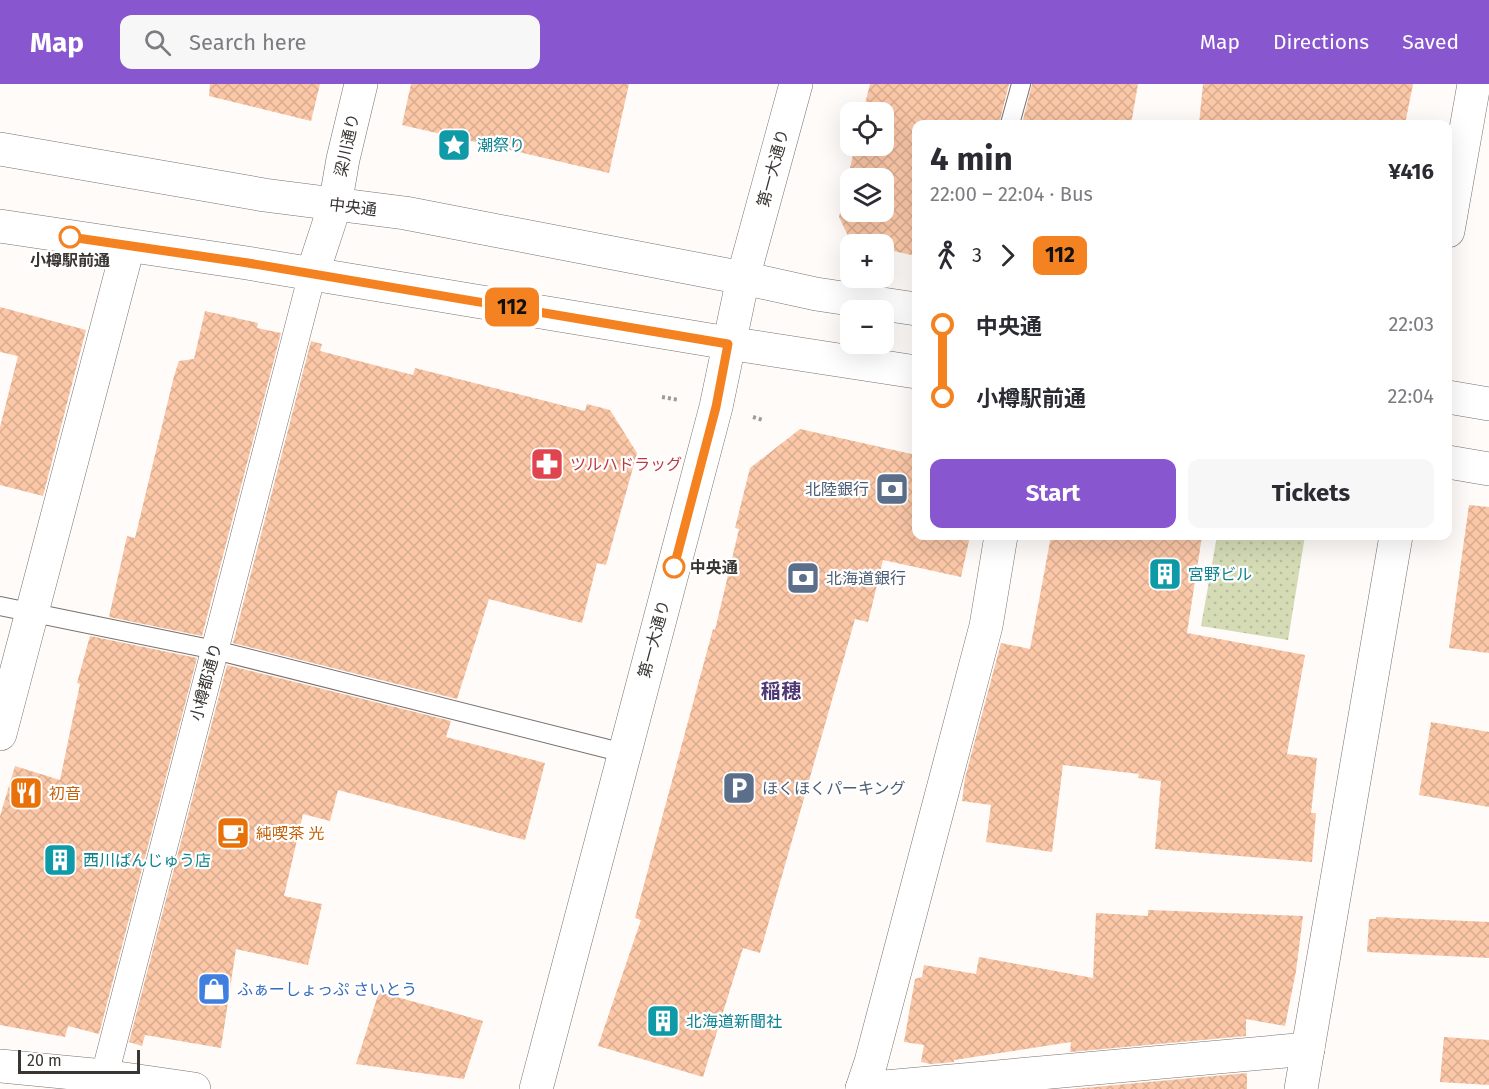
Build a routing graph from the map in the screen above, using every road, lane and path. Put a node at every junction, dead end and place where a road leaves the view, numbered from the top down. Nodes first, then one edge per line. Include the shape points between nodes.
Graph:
1 (361, 84) edge
2 (795, 84) edge
3 (1021, 84) edge
4 (1474, 84) edge
5 (1011, 120) edge
6 (1478, 120) edge
7 (0, 149) edge
8 (335, 204) junction
9 (1452, 216) edge
10 (0, 226) edge
11 (128, 247) junction
12 (312, 275) junction
13 (743, 278) junction
14 (912, 308) edge
15 (728, 344) junction
16 (912, 371) edge
17 (1452, 398) edge
18 (1489, 404) edge
19 (1452, 463) edge
20 (1489, 469) edge
21 (1000, 540) edge
22 (1395, 540) edge
23 (15, 610) edge
24 (215, 650) junction
25 (0, 734) edge
26 (624, 753) junction
27 (1308, 1049) junction
28 (0, 1066) edge
29 (103, 1082) edge
30 (194, 1089) edge
31 (536, 1089) edge
32 (862, 1089) edge
33 (1301, 1089) edge

1 - 8 street, 梁川通り
2 - 13 street, 第一大通り
3 - 5 lane
4 - 6 street
6 - 9 street
7 - 8 street, 中央通
8 - 12 street, 梁川通り
8 - 13 street, 中央通 via 405,213
10 - 11 street
11 - 12 street
11 - 23 street
12 - 15 street
12 - 24 street, 小樽都通り
13 - 14 street, 中央通
13 - 15 street, 第一大通り
15 - 16 street
15 - 26 street, 第一大通り via 716,407
17 - 18 street
19 - 20 street
21 - 32 street via 986,627
22 - 27 street
23 - 24 lane
23 - 25 street
24 - 26 lane
24 - 29 street, 小樽都通り
26 - 31 street, 第一大通り
27 - 32 street
27 - 33 street
28 - 29 street
29 - 30 street

